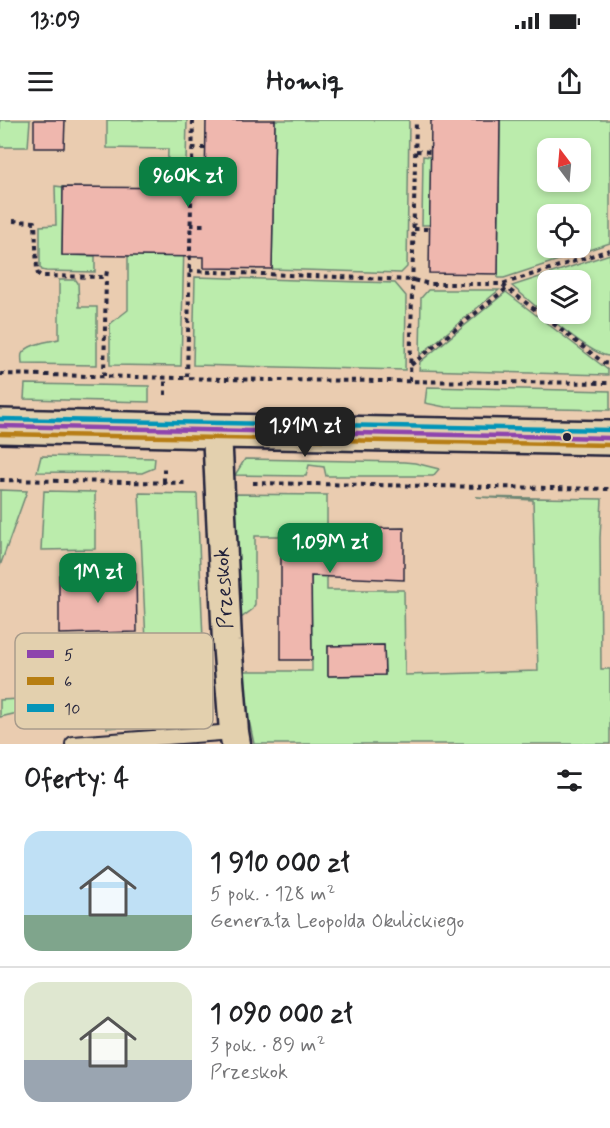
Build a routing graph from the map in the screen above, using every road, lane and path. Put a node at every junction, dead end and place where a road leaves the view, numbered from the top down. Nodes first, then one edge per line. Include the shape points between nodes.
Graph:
1 (193, 120) edge
2 (416, 120) edge
3 (192, 148) junction
4 (206, 148) dead end
5 (416, 151) junction
6 (431, 152) dead end
7 (13, 221) dead end
8 (190, 225) junction
9 (204, 225) dead end
10 (414, 229) junction
11 (429, 230) dead end
12 (610, 250) edge
13 (189, 271) junction
14 (413, 280) junction
15 (502, 284) junction
16 (507, 288) junction
17 (610, 363) edge
18 (410, 366) junction
19 (0, 374) edge
20 (104, 376) junction
21 (187, 377) junction
22 (410, 381) junction
23 (610, 383) edge
24 (0, 426) edge
25 (217, 431) junction
26 (610, 438) edge
27 (0, 480) edge
28 (219, 483) junction
29 (610, 489) edge
30 (235, 738) edge
31 (73, 744) edge

1 - 3 path
2 - 5 path
3 - 4 path
3 - 8 path
5 - 6 path
5 - 10 path
7 - 20 path via 36,222 37,271 41,276 107,274
8 - 9 path
8 - 13 path
10 - 11 path
10 - 14 path
12 - 15 path
13 - 14 path
13 - 21 path
14 - 15 path via 430,284
14 - 18 path
15 - 16 path
16 - 17 path via 604,363
16 - 18 path
18 - 22 path
19 - 20 path
20 - 21 path
21 - 22 path
22 - 23 path
24 - 25 main road
25 - 26 main road
25 - 28 street, Przeskok
27 - 28 path
28 - 29 path
28 - 30 street, Przeskok
30 - 31 lane

